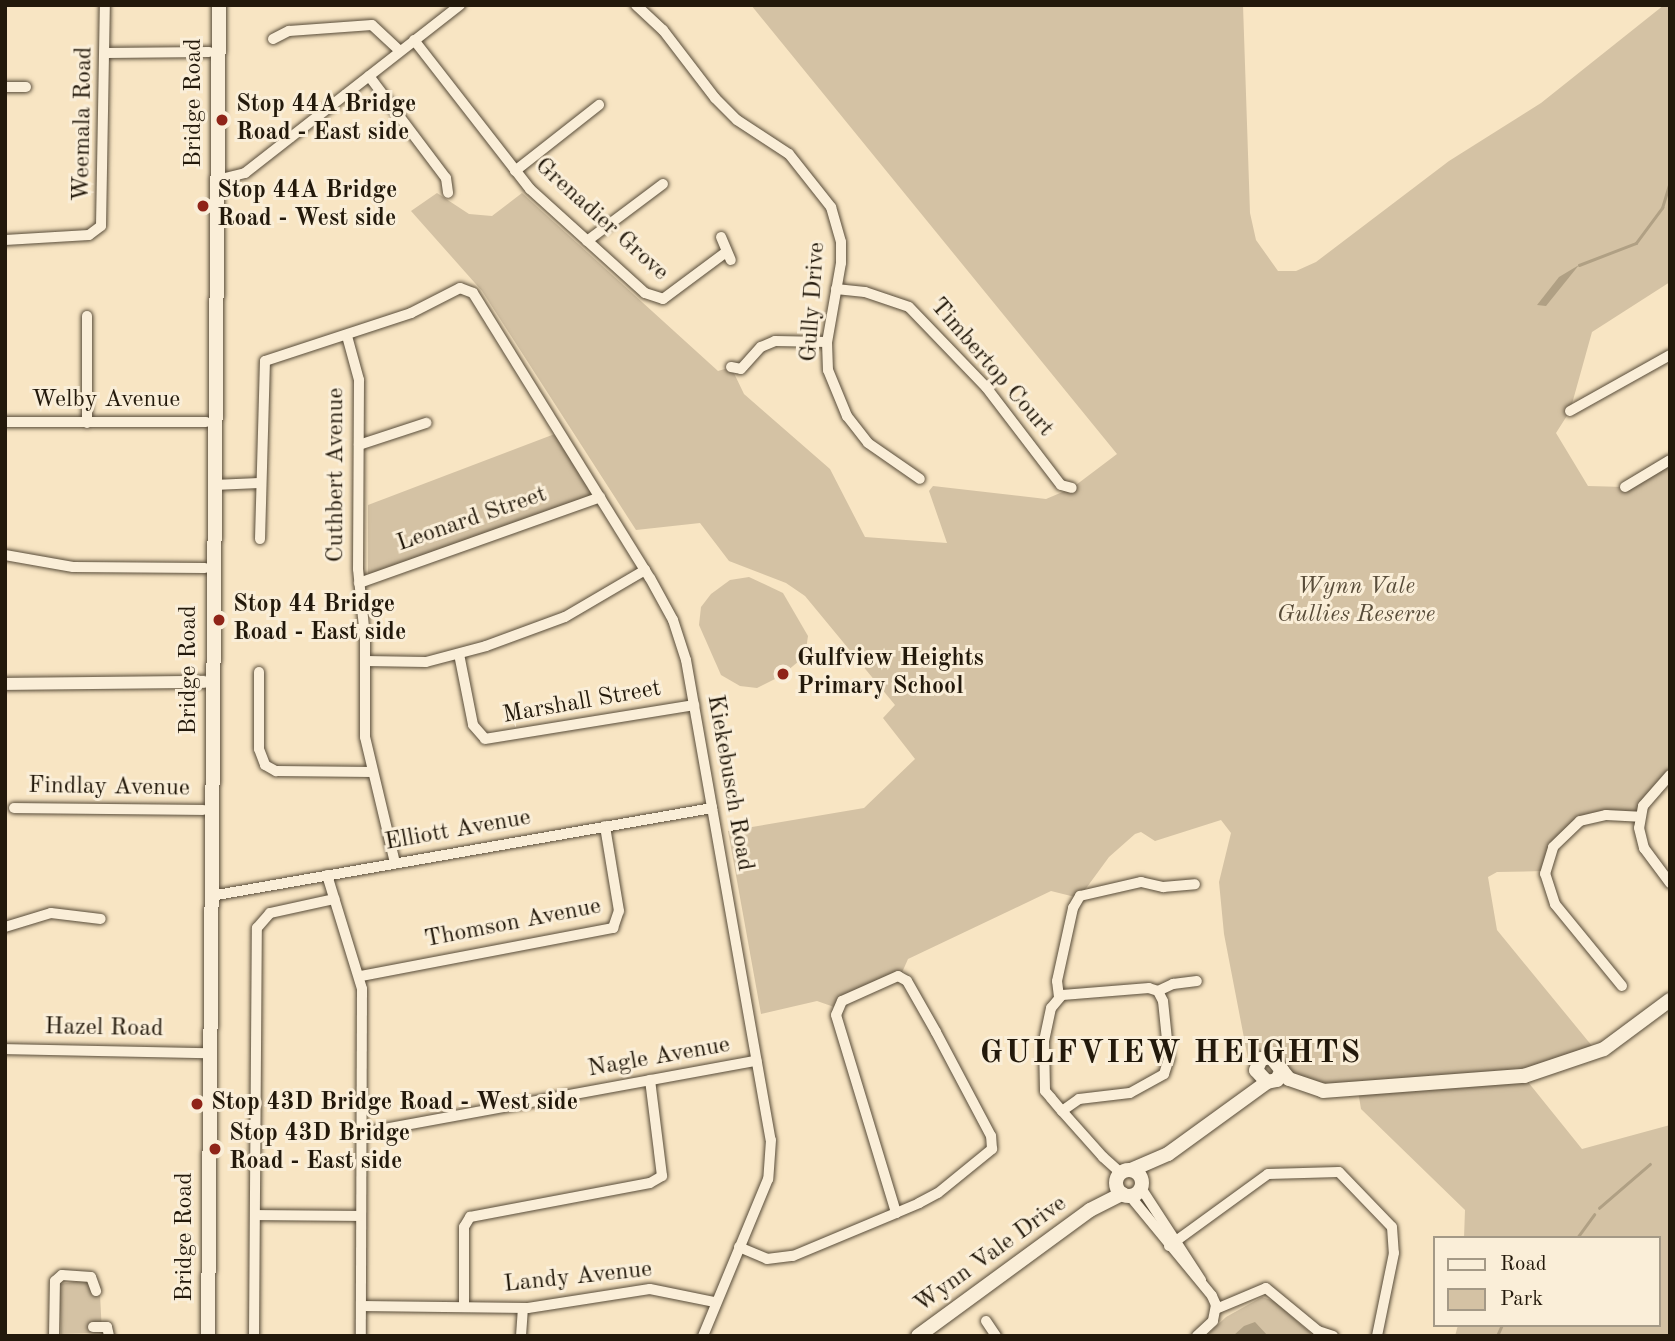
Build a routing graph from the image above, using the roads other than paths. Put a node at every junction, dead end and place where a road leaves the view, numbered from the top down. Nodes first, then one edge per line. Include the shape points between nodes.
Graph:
1 (105, 5) edge
2 (209, 5) edge
3 (219, 5) edge
4 (453, 5) edge
5 (460, 5) edge
6 (636, 5) edge
7 (273, 39) dead end
8 (414, 40) junction
9 (400, 51) junction
10 (106, 52) junction
11 (214, 53) junction
12 (369, 76) junction
13 (5, 87) edge
14 (26, 87) dead end
15 (599, 105) dead end
16 (514, 171) junction
17 (213, 181) junction
18 (663, 184) dead end
19 (448, 193) dead end
20 (721, 237) dead end
21 (5, 240) edge
22 (587, 241) junction
23 (836, 289) junction
24 (87, 316) dead end
25 (347, 336) junction
26 (827, 342) junction
27 (1670, 355) edge
28 (731, 367) dead end
29 (1570, 411) dead end
30 (5, 422) edge
31 (88, 423) junction
32 (211, 423) junction
33 (426, 423) dead end
34 (359, 445) junction
35 (1670, 460) edge
36 (920, 479) dead end
37 (259, 484) junction
38 (214, 485) junction
39 (1625, 487) dead end
40 (1064, 489) dead end
41 (600, 497) junction
42 (260, 539) dead end
43 (5, 555) edge
44 (209, 568) junction
45 (645, 570) junction
46 (359, 583) junction
47 (459, 654) junction
48 (365, 661) junction
49 (259, 672) dead end
50 (208, 682) junction
51 (5, 684) edge
52 (694, 705) junction
53 (373, 772) junction
54 (1670, 775) edge
55 (14, 808) dead end
56 (712, 808) junction
57 (207, 810) junction
58 (1640, 817) junction
59 (606, 826) junction
60 (395, 863) junction
61 (327, 875) junction
62 (1670, 883) edge
63 (1195, 884) dead end
64 (207, 898) junction
65 (334, 899) junction
66 (101, 919) dead end
67 (5, 927) edge
68 (361, 976) junction
69 (1197, 981) dead end
70 (1622, 986) dead end
71 (1158, 991) junction
72 (1059, 997) junction
73 (1670, 1000) edge
74 (5, 1049) edge
75 (206, 1052) junction
76 (756, 1061) junction
77 (1282, 1070) junction
78 (650, 1080) junction
79 (1266, 1080) junction
80 (1358, 1091) junction
81 (1062, 1111) junction
82 (362, 1133) junction
83 (1128, 1184) junction
84 (896, 1213) junction
85 (255, 1215) junction
86 (361, 1216) junction
87 (1173, 1244) junction
88 (739, 1247) junction
89 (96, 1291) dead end
90 (714, 1302) junction
91 (361, 1306) junction
92 (464, 1307) junction
93 (523, 1308) junction
94 (1216, 1309) junction
95 (986, 1321) dead end
96 (93, 1327) dead end
97 (54, 1336) edge
98 (109, 1336) edge
99 (201, 1336) edge
100 (208, 1336) edge
101 (254, 1336) edge
102 (361, 1336) edge
103 (521, 1336) edge
104 (703, 1336) edge
105 (918, 1336) edge
106 (996, 1336) edge
107 (1197, 1336) edge
108 (1333, 1336) edge
109 (1377, 1336) edge

1 - 10 street, Weemala Road
2 - 11 main road, Bridge Road
3 - 11 main road, Bridge Road
4 - 8 street
5 - 8 street
6 - 23 street, Gully Drive via 663,30 715,98 737,120 789,155 818,188 831,207 841,242
7 - 9 street via 289,31 372,25
8 - 9 street
8 - 16 street, Grenadier Grove
9 - 12 street
10 - 11 street
10 - 21 street, Weemala Road via 101,226 89,235
11 - 17 main road, Bridge Road
12 - 17 street via 245,173
12 - 19 street via 446,178
13 - 14 street
15 - 16 street
16 - 22 street, Grenadier Grove
17 - 32 main road, Bridge Road
18 - 22 street
20 - 22 street, Grenadier Grove via 728,256 657,299
23 - 26 street, Gully Drive
23 - 40 street, Timbertop Court via 890,299 931,326 1013,418
24 - 31 street
25 - 34 street, Cuthbert Avenue via 359,380
25 - 37 street via 265,361
25 - 41 street, Kiekebusch Road via 424,308 460,288 473,293
26 - 28 street via 775,341 741,369
26 - 36 street, Gully Drive via 828,370 847,415 868,443
27 - 29 street
30 - 31 street, Welby Avenue
31 - 32 street, Welby Avenue
32 - 38 main road, Bridge Road
32 - 44 main road, Bridge Road
33 - 34 street
34 - 46 street, Cuthbert Avenue
35 - 39 street
37 - 38 street
37 - 42 street
38 - 44 main road, Bridge Road
41 - 45 street, Kiekebusch Road
41 - 46 street, Leonard Street
43 - 44 street via 73,567
44 - 50 main road, Bridge Road
45 - 47 street via 565,617
45 - 52 street, Kiekebusch Road via 680,638
46 - 48 street, Cuthbert Avenue
47 - 48 street via 426,662
47 - 52 street, Marshall Street via 473,725 485,739
48 - 53 street, Cuthbert Avenue via 364,726
49 - 53 street via 259,749 265,765 276,771
50 - 51 street
50 - 57 main road, Bridge Road
52 - 56 street, Kiekebusch Road
53 - 60 street, Cuthbert Avenue
54 - 58 street via 1651,791
55 - 57 street, Findlay Avenue
56 - 59 street, Elliott Avenue
56 - 76 street, Kiekebusch Road
57 - 64 main road, Bridge Road
58 - 62 street via 1644,849
58 - 70 street via 1606,815 1580,821 1553,847 1545,874 1555,904
59 - 60 street, Elliott Avenue
59 - 68 street, Thomson Avenue via 619,911 613,928
60 - 61 street, Elliott Avenue
61 - 64 street, Elliott Avenue
61 - 65 street
63 - 72 street via 1163,887 1141,882 1080,896 1056,981
64 - 75 main road, Bridge Road
65 - 68 street
65 - 85 street via 270,913 257,928
66 - 67 street via 51,913
68 - 82 street
69 - 71 street
71 - 72 street via 1149,988
71 - 81 street via 1169,1059 1164,1074 1130,1093 1081,1098
72 - 81 street via 1048,1019 1042,1080
73 - 80 main road via 1614,1042 1561,1067 1508,1079
74 - 75 street, Hazel Road
75 - 99 main road, Bridge Road
75 - 100 main road, Bridge Road
76 - 78 street, Nagle Avenue
76 - 88 street, Kiekebusch Road via 771,1162 760,1203
77 - 79 main road
77 - 79 main road via 1276,1059 1267,1057 1258,1064
77 - 80 main road via 1307,1088
78 - 82 street, Nagle Avenue
78 - 92 street via 662,1176 650,1183 470,1217 464,1227
79 - 80 main road via 1314,1097
79 - 83 main road, Wynn Vale Drive
81 - 83 street
82 - 86 street
83 - 87 street
83 - 105 main road, Wynn Vale Drive
84 - 84 street via 938,1193 993,1145 907,981 898,976 842,1001 836,1015
84 - 88 street via 782,1260
85 - 86 street
85 - 101 street
86 - 91 street
87 - 94 street
87 - 109 street via 1268,1174 1339,1172 1392,1227 1394,1253
88 - 90 street, Kiekebusch Road
89 - 97 street via 91,1277 62,1275 55,1280
90 - 93 street, Landy Avenue via 650,1289
90 - 104 street, Kiekebusch Road
91 - 92 street, Landy Avenue
91 - 102 street
92 - 93 street, Landy Avenue
93 - 103 street
94 - 107 street via 1213,1321
94 - 108 street via 1266,1288 1318,1331
95 - 106 street
96 - 98 street via 107,1327

